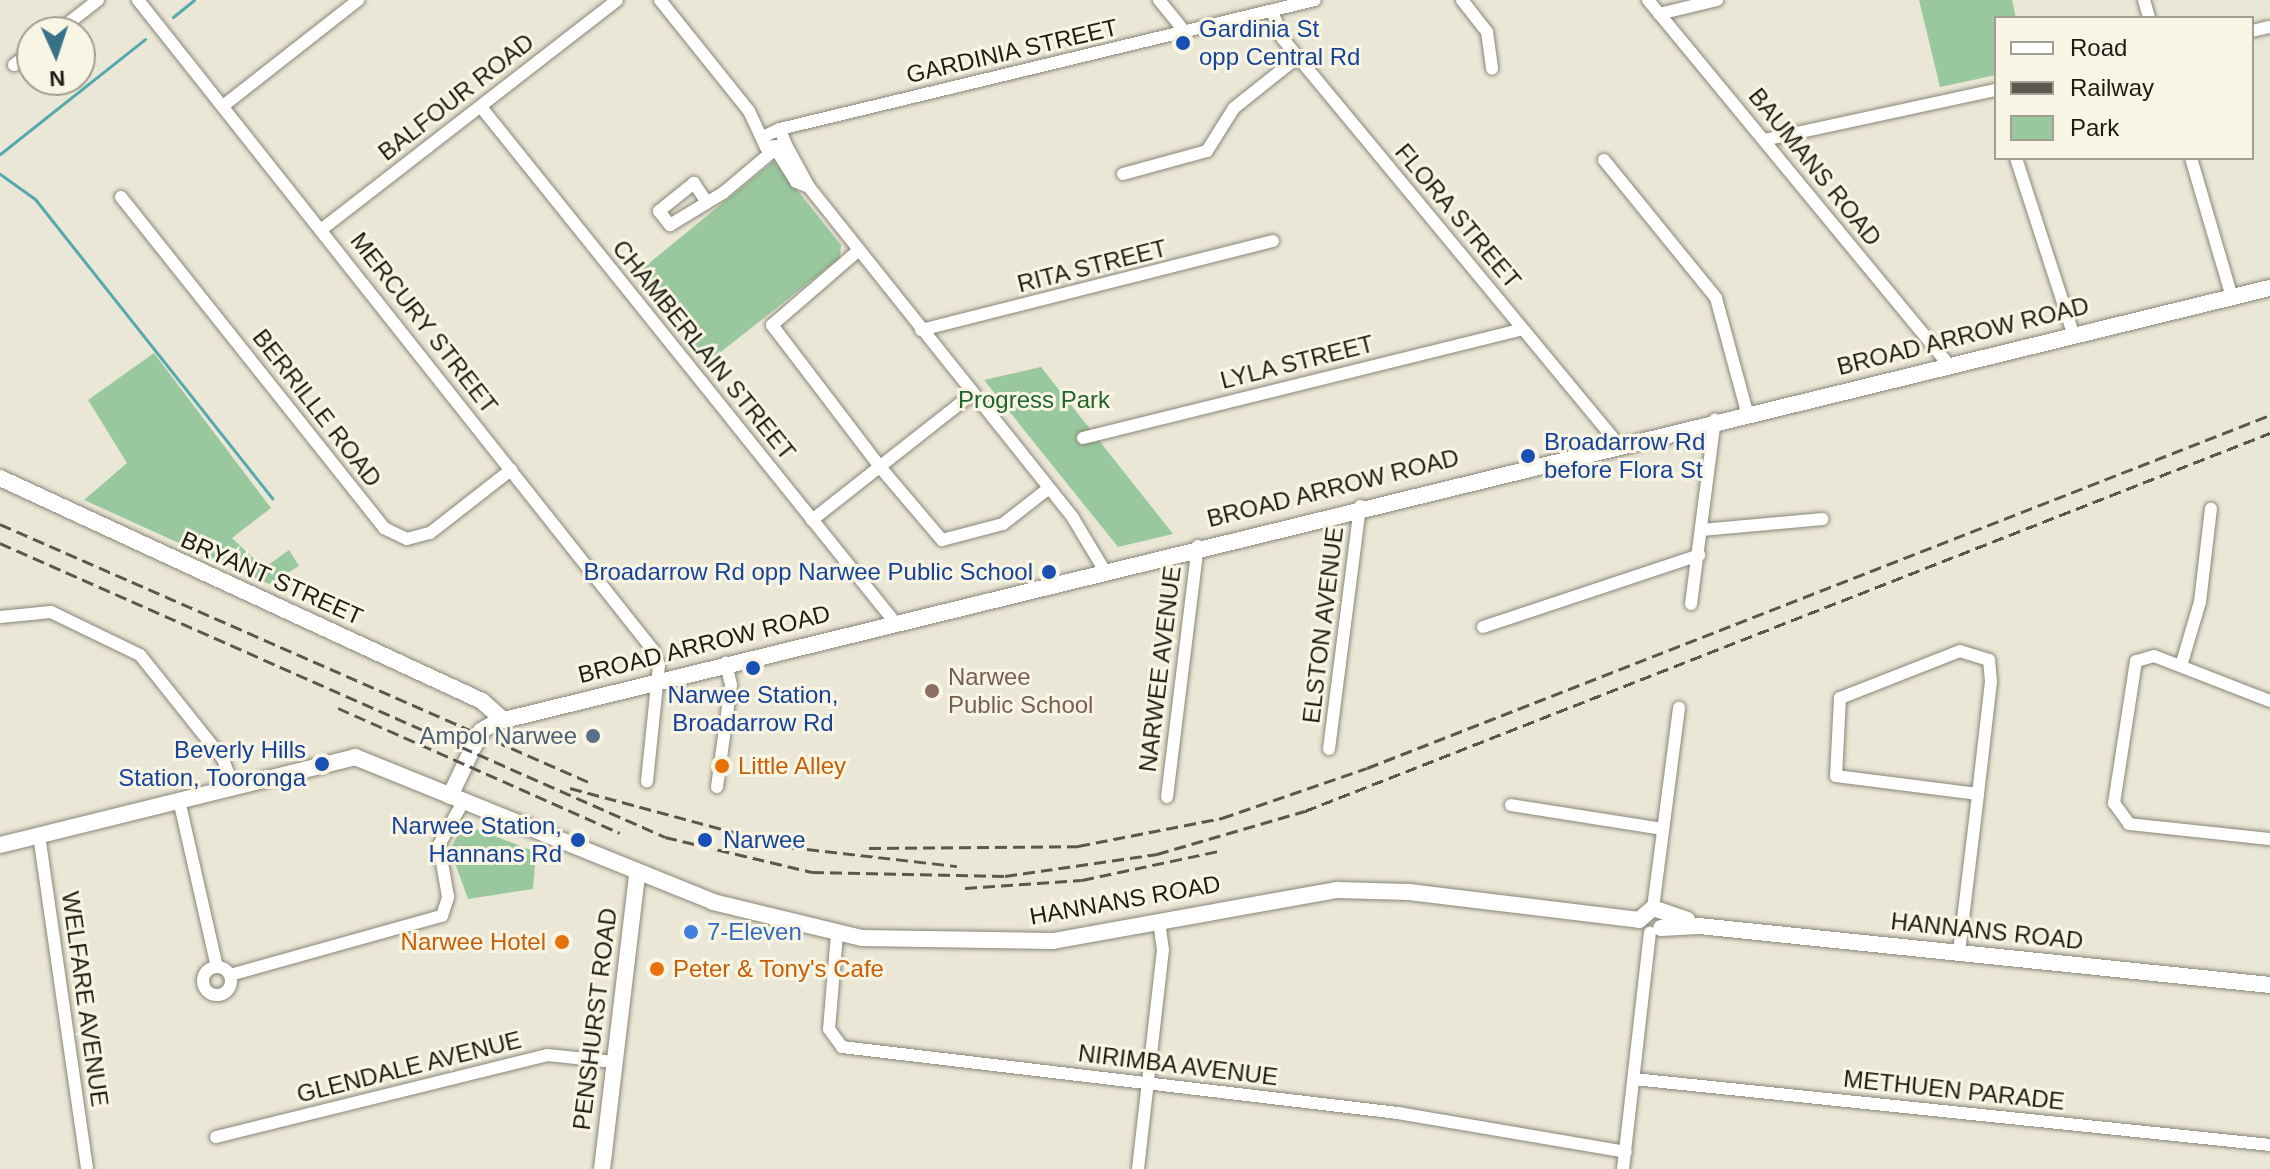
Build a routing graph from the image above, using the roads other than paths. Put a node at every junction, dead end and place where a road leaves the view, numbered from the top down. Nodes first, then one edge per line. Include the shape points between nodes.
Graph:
1 (98, 0) edge
2 (138, 0) edge
3 (358, 0) edge
4 (617, 0) edge
5 (660, 0) edge
6 (1159, 0) edge
7 (1315, 0) edge
8 (1462, 0) edge
9 (1648, 0) edge
10 (1717, 0) edge
11 (1272, 11) junction
12 (1659, 14) junction
13 (78, 16) edge
14 (1185, 32) junction
15 (1298, 57) junction
16 (1492, 69) dead end
17 (1994, 92) edge
18 (223, 106) junction
19 (481, 107) junction
20 (777, 140) junction
21 (1764, 140) junction
22 (1604, 160) dead end
23 (2017, 160) edge
24 (2192, 160) edge
25 (1123, 174) dead end
26 (121, 197) dead end
27 (706, 201) dead end
28 (322, 229) junction
29 (1273, 241) dead end
30 (859, 250) junction
31 (2270, 288) edge
32 (2232, 297) junction
33 (1522, 329) junction
34 (921, 330) junction
35 (2073, 333) junction
36 (1947, 363) junction
37 (972, 394) junction
38 (1747, 412) junction
39 (1715, 420) junction
40 (1083, 438) dead end
41 (1618, 444) junction
42 (880, 467) junction
43 (511, 470) junction
44 (0, 478) edge
45 (1049, 488) junction
46 (1360, 506) junction
47 (2211, 509) dead end
48 (1822, 519) dead end
49 (812, 520) junction
50 (1702, 530) junction
51 (1198, 546) junction
52 (1699, 555) junction
53 (1103, 568) junction
54 (1691, 604) dead end
55 (0, 617) edge
56 (893, 620) junction
57 (1483, 627) dead end
58 (726, 663) junction
59 (2181, 666) junction
60 (658, 681) junction
61 (2270, 701) edge
62 (1679, 708) dead end
63 (503, 720) junction
64 (1329, 749) dead end
65 (647, 781) dead end
66 (233, 787) junction
67 (717, 787) dead end
68 (1978, 794) junction
69 (1167, 797) dead end
70 (456, 799) junction
71 (179, 800) junction
72 (1511, 805) dead end
73 (1663, 829) junction
74 (39, 835) junction
75 (2270, 839) edge
76 (0, 845) edge
77 (637, 874) junction
78 (1657, 921) junction
79 (1159, 922) junction
80 (837, 934) junction
81 (1959, 952) junction
82 (217, 967) junction
83 (230, 975) junction
84 (2270, 985) edge
85 (615, 1062) junction
86 (1634, 1079) junction
87 (1148, 1084) junction
88 (216, 1137) dead end
89 (2270, 1145) edge
90 (1626, 1152) junction
91 (87, 1169) edge
92 (602, 1169) edge
93 (1138, 1169) edge
94 (1623, 1169) edge

1 - 13 street
2 - 18 street, MERCURY STREET
3 - 18 street
4 - 19 street, BALFOUR ROAD
5 - 20 street
6 - 14 street
7 - 11 street, GARDINIA STREET
8 - 16 street via 1487,32
9 - 12 street, BAUMANS ROAD
10 - 12 street
11 - 14 street, GARDINIA STREET
11 - 15 street, FLORA STREET
12 - 21 street, BAUMANS ROAD
14 - 20 street, GARDINIA STREET via 812,121
15 - 25 street via 1234,108 1207,151
15 - 33 street, FLORA STREET
17 - 21 street
18 - 28 street, MERCURY STREET
19 - 28 street, BALFOUR ROAD
19 - 49 street, CHAMBERLAIN STREET
20 - 27 street, GARDINIA STREET
20 - 30 street via 796,182 809,187
21 - 36 street, BAUMANS ROAD
22 - 38 street via 1716,298
23 - 35 street
24 - 32 street
26 - 43 street, BERRILLE ROAD via 384,528 407,539 430,533
28 - 43 street, MERCURY STREET
29 - 34 street, RITA STREET
30 - 34 street
30 - 42 street via 772,325
31 - 32 street, BROAD ARROW ROAD
32 - 35 street, BROAD ARROW ROAD
33 - 40 street, LYLA STREET
33 - 41 street, FLORA STREET
34 - 37 street
35 - 36 street, BROAD ARROW ROAD
36 - 38 street, BROAD ARROW ROAD
37 - 42 street
37 - 45 street
38 - 39 street, BROAD ARROW ROAD
39 - 41 street, BROAD ARROW ROAD
39 - 50 street
41 - 46 street, BROAD ARROW ROAD
42 - 45 street via 942,540 1003,524
42 - 49 street
43 - 60 street, MERCURY STREET via 653,650
44 - 63 street, BRYANT STREET via 15,490 482,701
45 - 53 street
46 - 51 street, BROAD ARROW ROAD
46 - 64 street, ELSTON AVENUE
47 - 59 street via 2200,602
48 - 50 street
49 - 56 street, CHAMBERLAIN STREET
50 - 52 street
51 - 53 street, BROAD ARROW ROAD
51 - 69 street, NARWEE AVENUE
52 - 54 street
52 - 57 street
53 - 56 street, BROAD ARROW ROAD
55 - 66 street via 51,612 140,655 223,759
56 - 58 street, BROAD ARROW ROAD
58 - 60 street, BROAD ARROW ROAD
58 - 67 street via 731,685
59 - 61 street
59 - 75 street via 2148,656 2129,672 2118,816 2137,825
60 - 63 street, BROAD ARROW ROAD
60 - 65 street
62 - 73 street
63 - 70 street, BROAD ARROW ROAD via 481,731
66 - 70 street, HANNANS ROAD via 333,761 365,759
66 - 71 street
68 - 68 street via 1991,673 1979,653 1960,651 1840,698 1832,759 1836,776
68 - 81 street
70 - 77 street, HANNANS ROAD
70 - 83 street via 438,854 448,897 442,916
71 - 74 street
71 - 82 street
72 - 73 street
73 - 78 street
74 - 76 street
74 - 91 street, WELFARE AVENUE
77 - 80 street, HANNANS ROAD
77 - 85 street, PENSHURST ROAD
78 - 79 street, HANNANS ROAD via 1409,892 1337,890
78 - 81 street, HANNANS ROAD
78 - 86 street
79 - 80 street, HANNANS ROAD via 994,945
79 - 87 street via 1163,950
80 - 87 street, NIRIMBA AVENUE via 829,1029 842,1047
81 - 84 street, HANNANS ROAD
82 - 83 street
82 - 83 street via 203,980 210,994 226,993
85 - 88 street, GLENDALE AVENUE via 547,1055
85 - 92 street, PENSHURST ROAD
86 - 89 street, METHUEN PARADE
86 - 90 street
87 - 90 street, NIRIMBA AVENUE via 1398,1113
87 - 93 street
90 - 94 street

